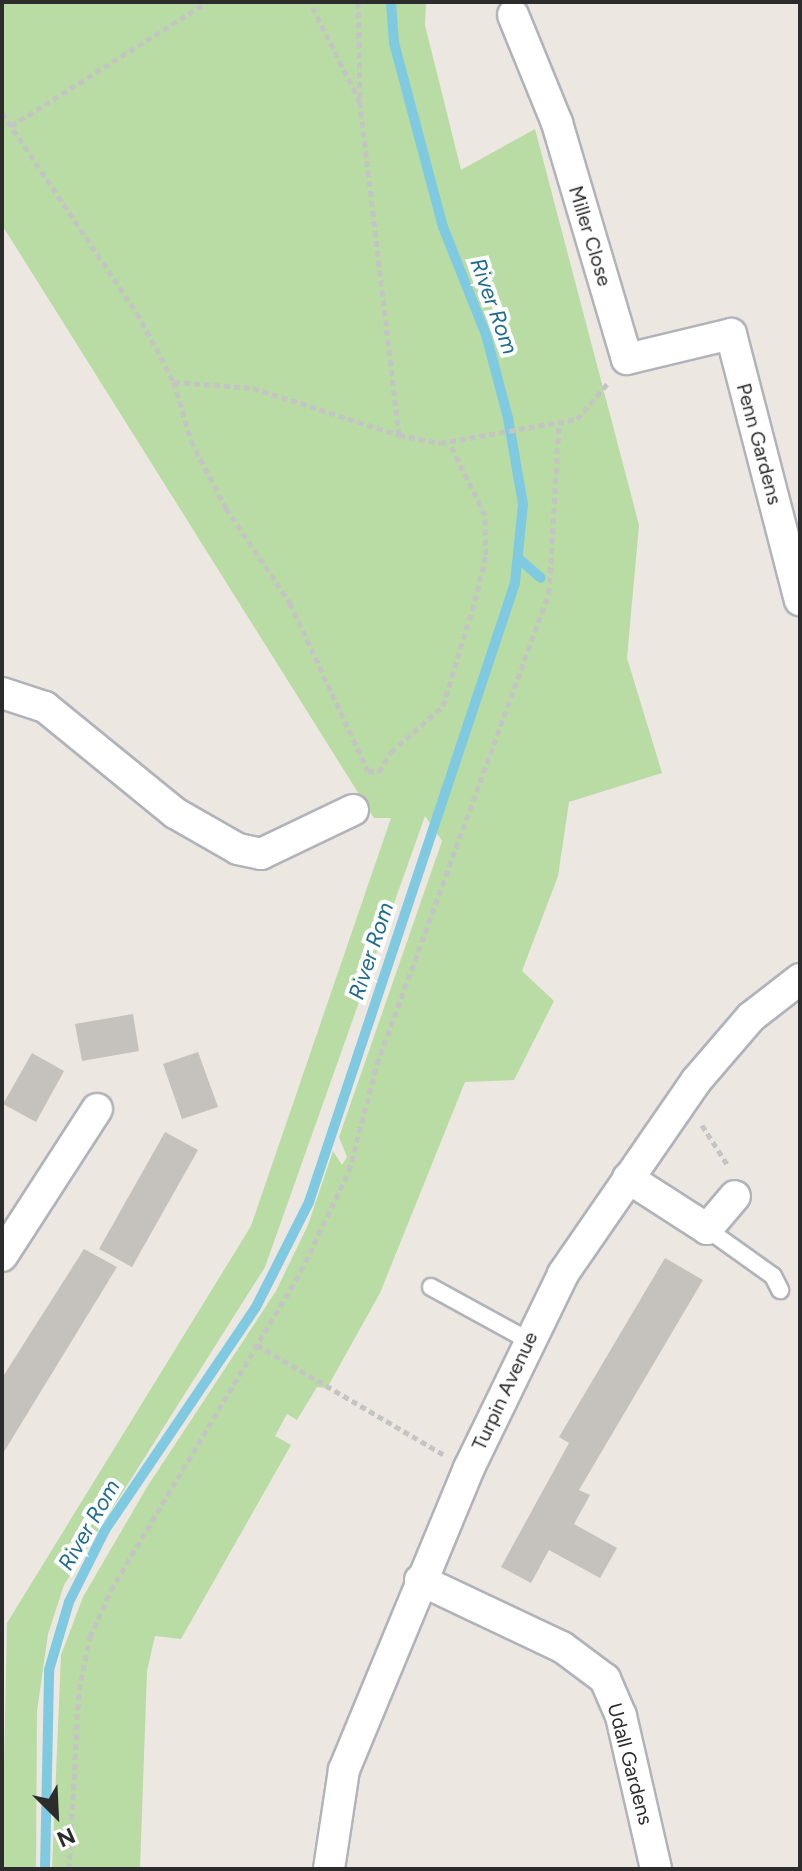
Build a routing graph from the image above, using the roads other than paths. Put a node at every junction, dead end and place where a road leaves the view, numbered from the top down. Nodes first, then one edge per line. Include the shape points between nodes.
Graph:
1 (513, 15) dead end
2 (731, 334) joint
3 (800, 600) edge
4 (2, 693) edge
5 (353, 810) dead end
6 (800, 979) edge
7 (97, 1109) dead end
8 (628, 1178) junction
9 (736, 1188) road end
10 (707, 1229) junction
11 (2, 1256) edge
12 (431, 1287) dead end
13 (780, 1290) dead end
14 (528, 1340) junction
15 (420, 1580) junction
16 (329, 1869) edge
17 (656, 1869) edge

1 - 2 street, Miller Close via 557,123 627,359
2 - 3 street, Penn Gardens
4 - 5 street via 45,707 175,813 238,849 261,854
6 - 8 street, Turpin Avenue via 751,1017 684,1097
7 - 11 street
8 - 10 street
8 - 14 street, Turpin Avenue via 563,1274
9 - 10 street
10 - 13 lane via 773,1276
12 - 14 lane
14 - 15 street, Turpin Avenue
15 - 16 street, Turpin Avenue via 344,1770
15 - 17 street, Udall Gardens via 562,1647 605,1679 621,1716

